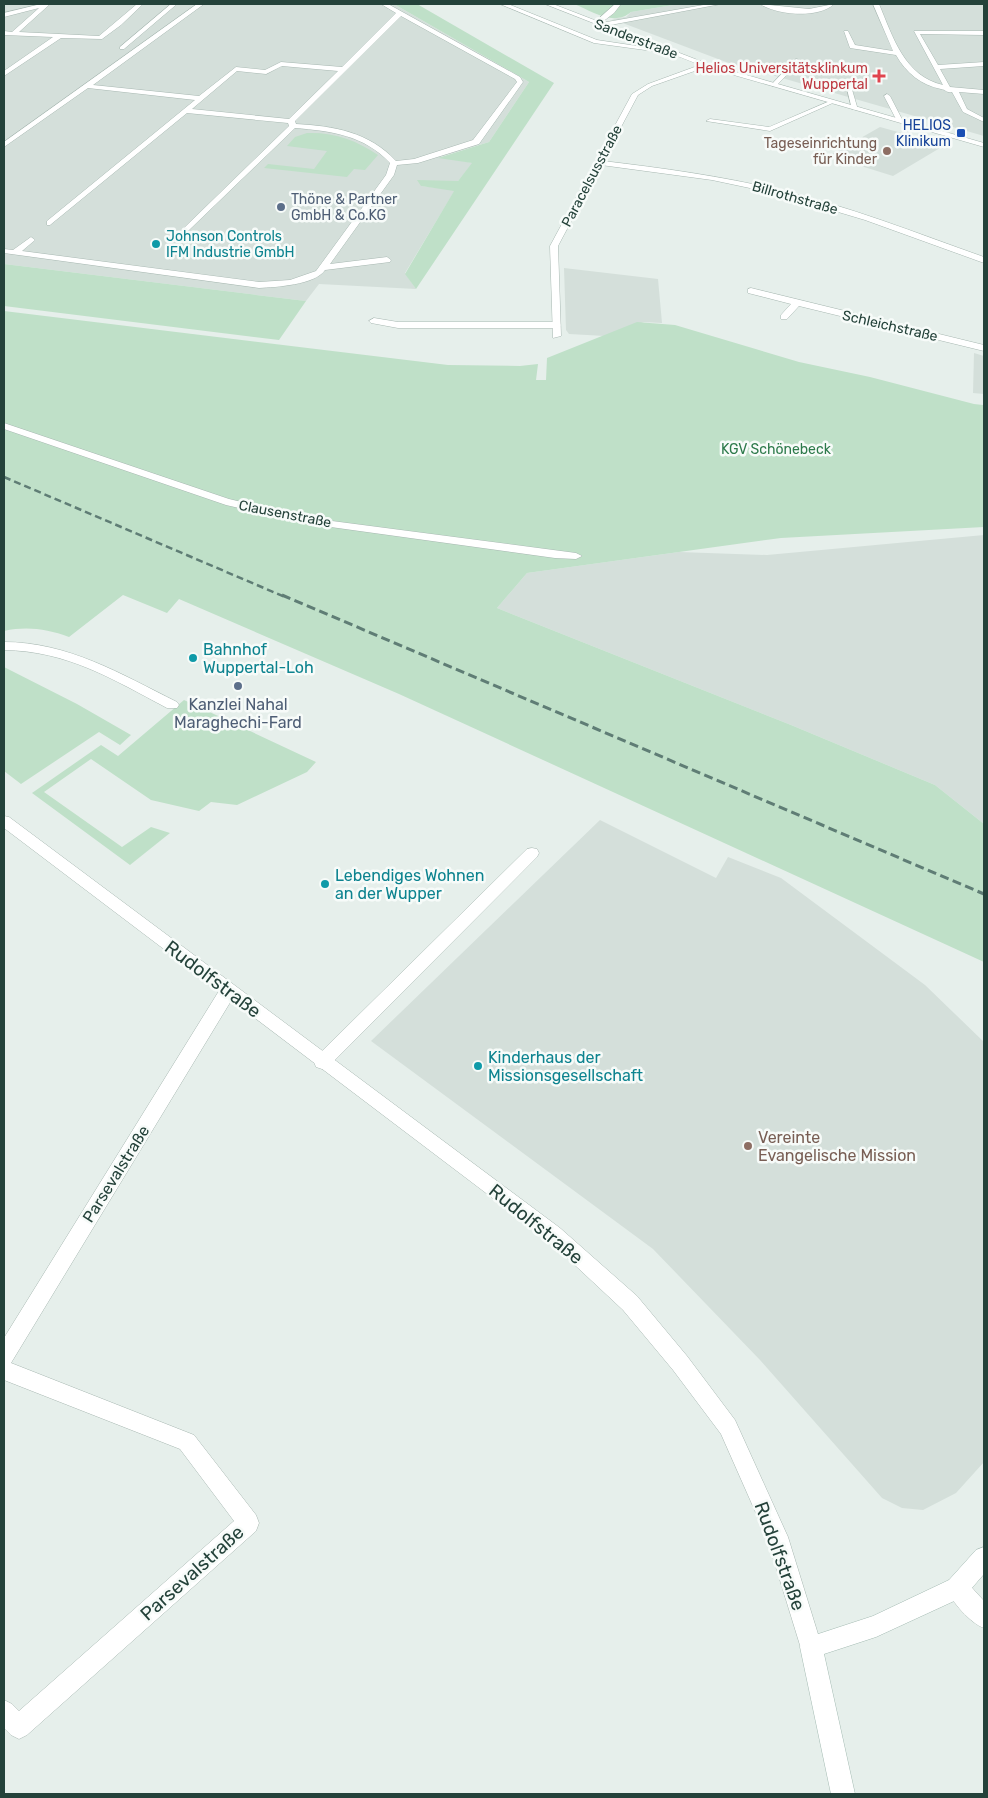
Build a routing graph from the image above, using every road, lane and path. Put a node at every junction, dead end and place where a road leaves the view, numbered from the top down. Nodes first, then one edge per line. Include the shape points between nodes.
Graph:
1 (47, 4) edge
2 (140, 4) edge
3 (174, 4) edge
4 (192, 4) edge
5 (200, 4) edge
6 (384, 4) edge
7 (503, 4) edge
8 (548, 4) edge
9 (618, 4) edge
10 (718, 4) edge
11 (763, 4) edge
12 (831, 4) edge
13 (876, 4) edge
14 (400, 13) junction
15 (4, 15) edge
16 (4, 21) edge
17 (26, 22) junction
18 (598, 24) junction
19 (15, 32) junction
20 (846, 32) dead end
21 (984, 32) edge
22 (4, 33) edge
23 (61, 35) junction
24 (667, 51) junction
25 (897, 53) junction
26 (114, 54) dead end
27 (798, 60) dead end
28 (984, 64) edge
29 (706, 65) junction
30 (935, 68) junction
31 (344, 69) junction
32 (4, 74) edge
33 (86, 76) dead end
34 (94, 80) junction
35 (774, 85) junction
36 (86, 86) junction
37 (848, 86) dead end
38 (952, 91) junction
39 (984, 92) edge
40 (887, 96) dead end
41 (199, 98) junction
42 (832, 102) junction
43 (856, 109) junction
44 (187, 111) junction
45 (984, 120) edge
46 (710, 121) dead end
47 (901, 121) junction
48 (292, 123) junction
49 (4, 145) edge
50 (984, 145) edge
51 (394, 163) junction
52 (599, 163) junction
53 (50, 223) dead end
54 (187, 230) dead end
55 (31, 240) dead end
56 (4, 251) edge
57 (14, 253) junction
58 (387, 260) dead end
59 (984, 260) edge
60 (322, 268) junction
61 (751, 291) dead end
62 (796, 304) junction
63 (784, 317) dead end
64 (374, 321) dead end
65 (556, 326) junction
66 (556, 336) dead end
67 (984, 348) edge
68 (4, 426) edge
69 (576, 556) dead end
70 (4, 646) edge
71 (172, 705) dead end
72 (4, 822) edge
73 (532, 854) dead end
74 (228, 991) junction
75 (322, 1062) junction
76 (4, 1356) edge
77 (4, 1370) edge
78 (984, 1558) edge
79 (958, 1588) junction
80 (984, 1617) edge
81 (811, 1646) junction
82 (4, 1712) edge
83 (843, 1794) edge

1 - 15 street
1 - 17 street
2 - 23 street via 100,38
3 - 26 street
4 - 5 street
5 - 34 street
6 - 14 street
7 - 24 street via 596,42
8 - 18 street, Sanderstraße
9 - 18 street
10 - 18 street
11 - 12 street via 783,10 812,10 825,9
13 - 25 street
14 - 31 street
14 - 51 street via 520,82 476,142 414,161
16 - 17 street
17 - 19 street
18 - 24 street, Sanderstraße
19 - 22 street
19 - 23 street
20 - 25 street via 852,47
21 - 30 street via 916,32
23 - 32 street
24 - 29 street, Sanderstraße
25 - 38 street via 908,71 921,81
27 - 35 street
28 - 30 street
29 - 35 street, Sanderstraße
29 - 52 street, Paracelsusstraße via 650,85 635,94
30 - 38 street
31 - 41 street via 281,64 266,72 236,69
31 - 48 street
33 - 34 street
34 - 36 street
35 - 42 street, Sanderstraße
36 - 41 street
36 - 49 street
37 - 43 street
38 - 39 street
38 - 45 street via 962,108
40 - 47 street
41 - 44 street
42 - 43 street, Sanderstraße
42 - 46 street via 770,129
43 - 47 street, Sanderstraße
44 - 48 street
44 - 53 street
47 - 50 street, Sanderstraße
48 - 51 street via 346,132 368,140 384,150
48 - 54 street
51 - 60 street via 390,175
52 - 59 street, Billrothstraße via 751,185 853,214
52 - 65 street, Paracelsusstraße via 554,246
55 - 57 street
56 - 57 street
57 - 60 street via 259,285 302,280 319,273
58 - 60 street
61 - 62 street, Schleichstraße
62 - 63 street
62 - 67 street, Schleichstraße
64 - 65 street
65 - 66 street, Paracelsusstraße
68 - 69 street, Clausenstraße via 226,502 300,519
70 - 71 street via 50,650 82,661
72 - 74 street, Rudolfstraße
73 - 75 street
74 - 75 street, Rudolfstraße
74 - 76 street, Parsevalstraße
75 - 81 street, Rudolfstraße via 554,1234 630,1303 728,1427 778,1537
77 - 82 street, Parsevalstraße via 187,1442 248,1523 19,1727
78 - 79 street
79 - 80 street
79 - 81 street via 876,1626
81 - 83 street, Rudolfstraße

